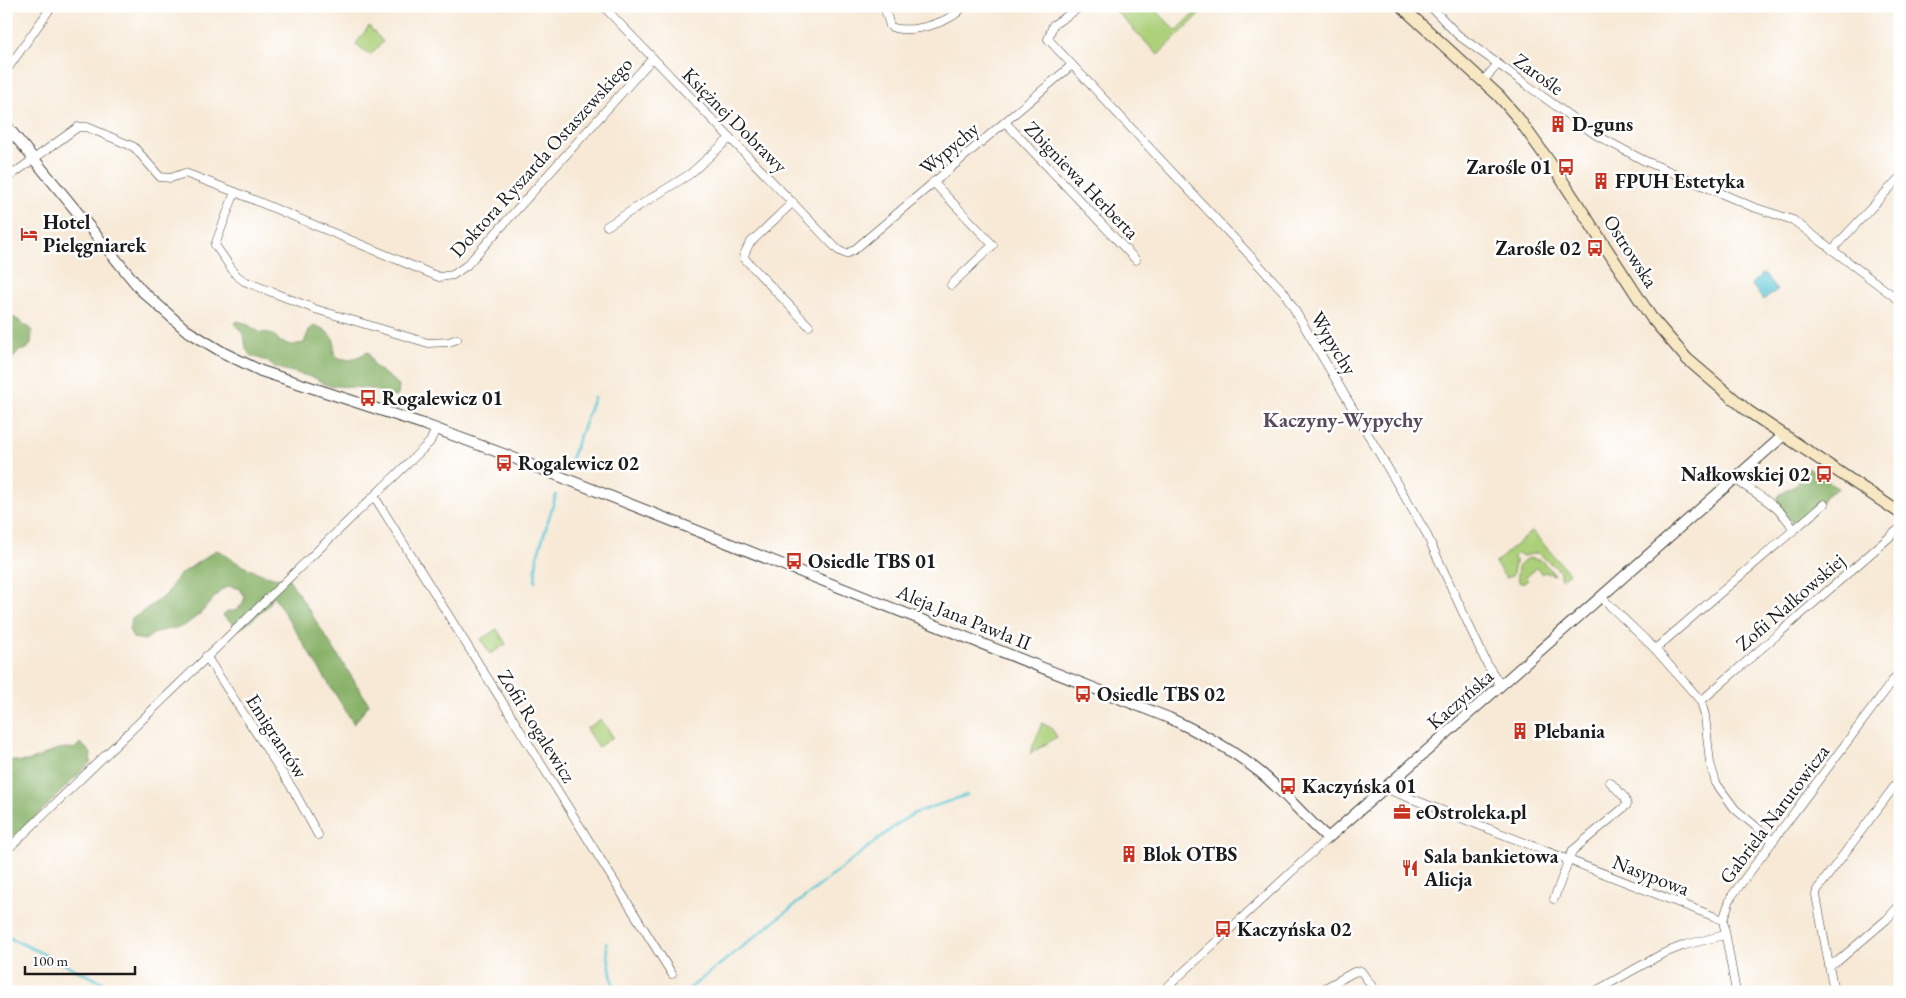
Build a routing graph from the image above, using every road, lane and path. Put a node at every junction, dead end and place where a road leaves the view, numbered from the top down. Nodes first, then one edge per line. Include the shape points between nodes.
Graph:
1 (52, 6) edge
2 (603, 6) edge
3 (884, 6) edge
4 (963, 6) edge
5 (1082, 6) edge
6 (1401, 6) edge
7 (1430, 6) edge
8 (652, 59) junction
9 (1498, 64) junction
10 (1072, 65) junction
11 (6, 71) edge
12 (1483, 81) junction
13 (1005, 122) junction
14 (6, 125) edge
15 (730, 138) junction
16 (34, 159) junction
17 (1900, 177) edge
18 (6, 179) edge
19 (933, 182) junction
20 (235, 192) junction
21 (793, 202) junction
22 (607, 226) dead end
23 (1832, 250) junction
24 (846, 254) joint
25 (1136, 260) dead end
26 (952, 284) dead end
27 (1900, 301) edge
28 (809, 326) dead end
29 (457, 339) dead end
30 (436, 428) junction
31 (1784, 436) junction
32 (1736, 480) junction
33 (374, 496) junction
34 (1824, 504) dead end
35 (1900, 513) edge
36 (1900, 528) edge
37 (1793, 530) junction
38 (1602, 598) junction
39 (1655, 649) junction
40 (206, 656) junction
41 (1900, 672) edge
42 (1501, 686) junction
43 (1701, 702) junction
44 (1900, 779) edge
45 (1610, 782) dead end
46 (1384, 788) junction
47 (318, 835) dead end
48 (1328, 838) junction
49 (1774, 841) junction
50 (6, 850) edge
51 (1568, 860) junction
52 (1554, 899) dead end
53 (1900, 905) edge
54 (1723, 920) junction
55 (1725, 935) junction
56 (1829, 965) junction
57 (672, 974) dead end
58 (1834, 990) edge
59 (1162, 992) edge
60 (1318, 992) edge
61 (1376, 992) edge
62 (1594, 992) edge
63 (1736, 992) edge
64 (1820, 992) edge

1 - 11 street
2 - 8 street, Księżnej Dobrawy
3 - 4 street via 890,26 904,31 948,19 958,14
5 - 10 street, Wypychy via 1053,25 1048,39
6 - 12 main road, Ostrowska
7 - 9 street, Zarośle via 1458,35
8 - 15 street, Księżnej Dobrawy
8 - 20 street, Doktora Ryszarda Ostaszewskiego via 473,258 453,275 439,277
9 - 12 street, Zarośle
9 - 23 street, Zarośle via 1596,135 1753,207 1793,220
10 - 13 street, Wypychy
10 - 42 street, Wypychy via 1284,292 1426,531 1487,664
12 - 31 main road, Ostrowska via 1538,145 1666,337 1705,376
13 - 19 street, Wypychy
13 - 25 street, Zbigniewa Herberta
14 - 16 street, Aleja Jana Pawła II
15 - 21 street, Księżnej Dobrawy
15 - 22 street via 690,174
16 - 18 street
16 - 20 street via 84,127 134,148 160,178 185,173
16 - 30 street, Aleja Jana Pawła II via 141,290 186,330 261,371
17 - 23 street
19 - 24 street, Wypychy
19 - 26 street via 992,245
20 - 29 street via 214,245 240,279 315,309 428,343
21 - 24 street, Księżnej Dobrawy via 838,250
21 - 28 street via 749,244 744,254 745,259
23 - 27 street, Zarośle
30 - 33 street via 430,442
30 - 48 street, Aleja Jana Pawła II via 1169,718 1238,755
31 - 32 street, Kaczyńska
31 - 35 main road, Ostrowska
32 - 37 street via 1788,519
32 - 38 street, Kaczyńska
33 - 40 street
33 - 57 street, Zofii Rogalewicz
34 - 37 street
36 - 43 street, Zofii Nałkowskiej
37 - 39 street
38 - 39 street
38 - 42 street, Kaczyńska
39 - 43 street
40 - 47 street, Emigrantów via 294,791
40 - 50 street
41 - 49 street, Gabriela Narutowicza
42 - 46 street, Kaczyńska
43 - 49 street via 1716,783 1735,809
44 - 56 street via 1817,890
45 - 51 street via 1625,798 1627,805 1572,851
46 - 48 street, Kaczyńska
46 - 51 street, Nasypowa
48 - 59 street, Kaczyńska
49 - 54 street, Gabriela Narutowicza via 1731,897
51 - 52 street
51 - 54 street, Nasypowa
53 - 56 street via 1838,961
54 - 55 street, Gabriela Narutowicza
55 - 62 street via 1672,950
55 - 63 street, Gabriela Narutowicza
56 - 58 street
58 - 64 street
60 - 61 street via 1354,972 1361,972

